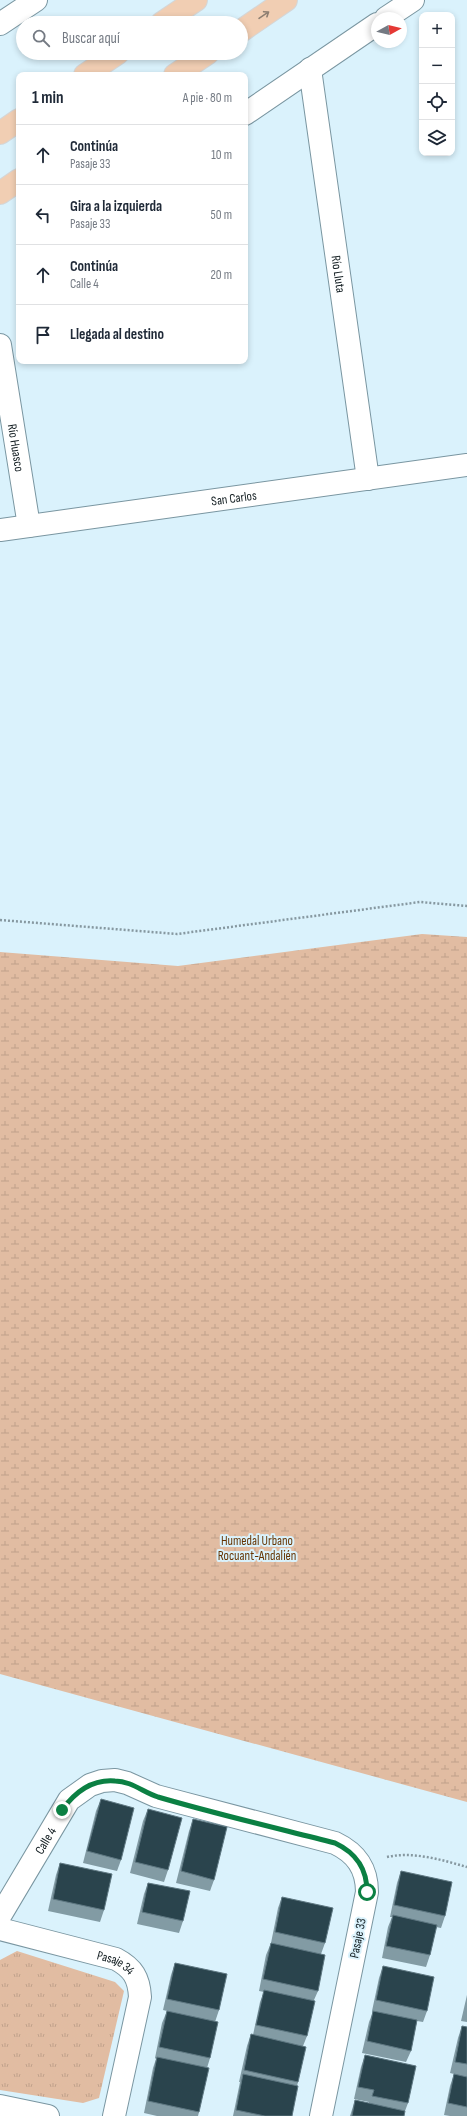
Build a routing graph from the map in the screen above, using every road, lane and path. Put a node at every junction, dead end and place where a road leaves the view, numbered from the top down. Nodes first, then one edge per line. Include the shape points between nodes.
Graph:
1 (36, 0) edge
2 (196, 0) edge
3 (286, 0) edge
4 (413, 0) edge
5 (395, 12) edge
6 (172, 16) edge
7 (0, 24) edge
8 (248, 26) edge
9 (371, 28) edge
10 (108, 60) edge
11 (198, 60) edge
12 (310, 69) junction
13 (90, 72) edge
14 (180, 72) edge
15 (248, 112) edge
16 (16, 122) edge
17 (0, 133) edge
18 (16, 182) edge
19 (0, 193) edge
20 (0, 345) edge
21 (467, 465) edge
22 (368, 479) junction
23 (29, 526) junction
24 (0, 530) edge
25 (467, 906) edge
26 (0, 920) edge
27 (128, 1782) joint
28 (360, 1863) junction
29 (467, 1867) edge
30 (0, 1916) edge
31 (0, 1929) edge
32 (0, 2106) edge
33 (48, 2116) edge
34 (114, 2116) edge
35 (321, 2116) edge

1 - 7 street
2 - 6 main road
8 -> 3 main road
4 - 5 street
9 - 12 street
10 - 13 main road
11 - 14 main road
12 - 15 street
12 - 22 street, Río Lluta
16 - 17 main road
18 - 19 main road
20 - 23 street, Río Huasco
21 - 22 street, San Carlos
22 - 23 street, San Carlos
23 - 24 street, San Carlos
25 - 26 path via 420,902 177,934
27 - 28 street, Pasaje 33 via 156,1796 335,1843 353,1854
27 - 30 street, Calle 4 via 115,1780 90,1785 70,1800
28 - 29 path via 400,1854
28 - 35 street, Pasaje 33 via 367,1882 367,1892
31 - 34 street, Pasaje 34 via 116,1959 135,1973 140,1984 140,1997
32 - 33 street

